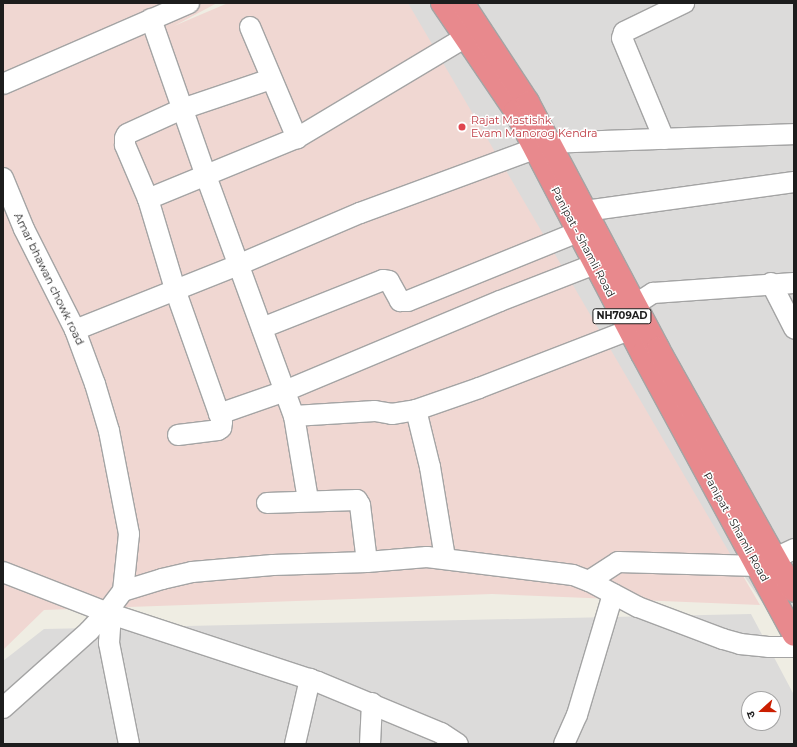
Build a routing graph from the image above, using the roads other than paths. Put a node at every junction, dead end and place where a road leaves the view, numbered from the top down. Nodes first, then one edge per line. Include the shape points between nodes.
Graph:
1 (189, 3) edge
2 (442, 3) edge
3 (684, 3) edge
4 (466, 4) edge
5 (151, 19) junction
6 (250, 27) dead end
7 (466, 37) junction
8 (271, 79) junction
9 (3, 84) edge
10 (182, 110) junction
11 (794, 134) edge
12 (297, 138) junction
13 (664, 139) junction
14 (542, 146) junction
15 (206, 176) junction
16 (3, 178) edge
17 (794, 182) edge
18 (148, 200) junction
19 (578, 219) junction
20 (238, 264) junction
21 (595, 264) junction
22 (794, 283) edge
23 (771, 284) junction
24 (175, 289) junction
25 (628, 316) junction
26 (262, 328) junction
27 (794, 328) edge
28 (74, 330) junction
29 (285, 391) junction
30 (416, 410) junction
31 (219, 414) junction
32 (294, 416) junction
33 (178, 435) dead end
34 (308, 500) junction
35 (267, 503) dead end
36 (776, 557) edge
37 (445, 558) junction
38 (367, 562) junction
39 (3, 565) edge
40 (3, 572) edge
41 (589, 581) junction
42 (794, 591) edge
43 (123, 592) junction
44 (613, 594) junction
45 (109, 613) junction
46 (794, 635) edge
47 (794, 646) edge
48 (310, 679) junction
49 (372, 703) junction
50 (3, 708) edge
51 (130, 744) edge
52 (295, 744) edge
53 (370, 744) edge
54 (458, 744) edge
55 (564, 744) edge

1 - 5 street
2 - 7 highway, Panipat - Shamli Road / NH709AD
3 - 13 street via 623,34 623,41
4 - 14 highway, Panipat - Shamli Road / NH709AD via 528,102
5 - 9 street
5 - 10 street
6 - 8 street
7 - 12 street
7 - 14 highway, Panipat - Shamli Road / NH709AD via 515,111
8 - 10 street
8 - 12 street
10 - 15 street
10 - 18 street via 127,134 125,138 125,145
11 - 13 street
12 - 15 street
13 - 14 street
14 - 19 highway, Panipat - Shamli Road / NH709AD
14 - 20 street via 360,213
15 - 18 street
15 - 20 street
16 - 28 street, Amar bhawan chowk road via 24,229
17 - 19 street
18 - 24 street
19 - 21 highway, Panipat - Shamli Road / NH709AD
19 - 25 highway, Panipat - Shamli Road / NH709AD
19 - 26 street via 408,301 400,301 389,281 383,280
20 - 24 street
20 - 26 street
21 - 25 highway, Panipat - Shamli Road / NH709AD
21 - 29 street
22 - 23 street
23 - 25 street via 653,293
23 - 27 street
24 - 28 street
24 - 31 street
25 - 30 street via 479,388
25 - 36 highway, Panipat - Shamli Road / NH709AD
26 - 29 street
28 - 43 street, Amar bhawan chowk road via 95,384 109,431 127,524 128,552
29 - 31 street
29 - 32 street
30 - 32 street via 392,414 375,411
30 - 37 street via 430,467
31 - 33 street via 222,424 218,430
32 - 34 street
34 - 35 street
34 - 38 street via 358,500
36 - 41 street via 618,562
36 - 42 highway, Panipat - Shamli Road / NH709AD
36 - 46 highway, Panipat - Shamli Road / NH709AD
37 - 38 street
37 - 41 street via 573,575
38 - 43 street via 273,565 192,572
39 - 40 street
40 - 45 street
41 - 44 street
43 - 45 street
44 - 47 street via 638,607 740,644
44 - 55 street via 576,715
45 - 48 street
45 - 50 street
45 - 51 street via 109,643
48 - 49 street
48 - 52 street
49 - 53 street
49 - 54 street via 441,733

